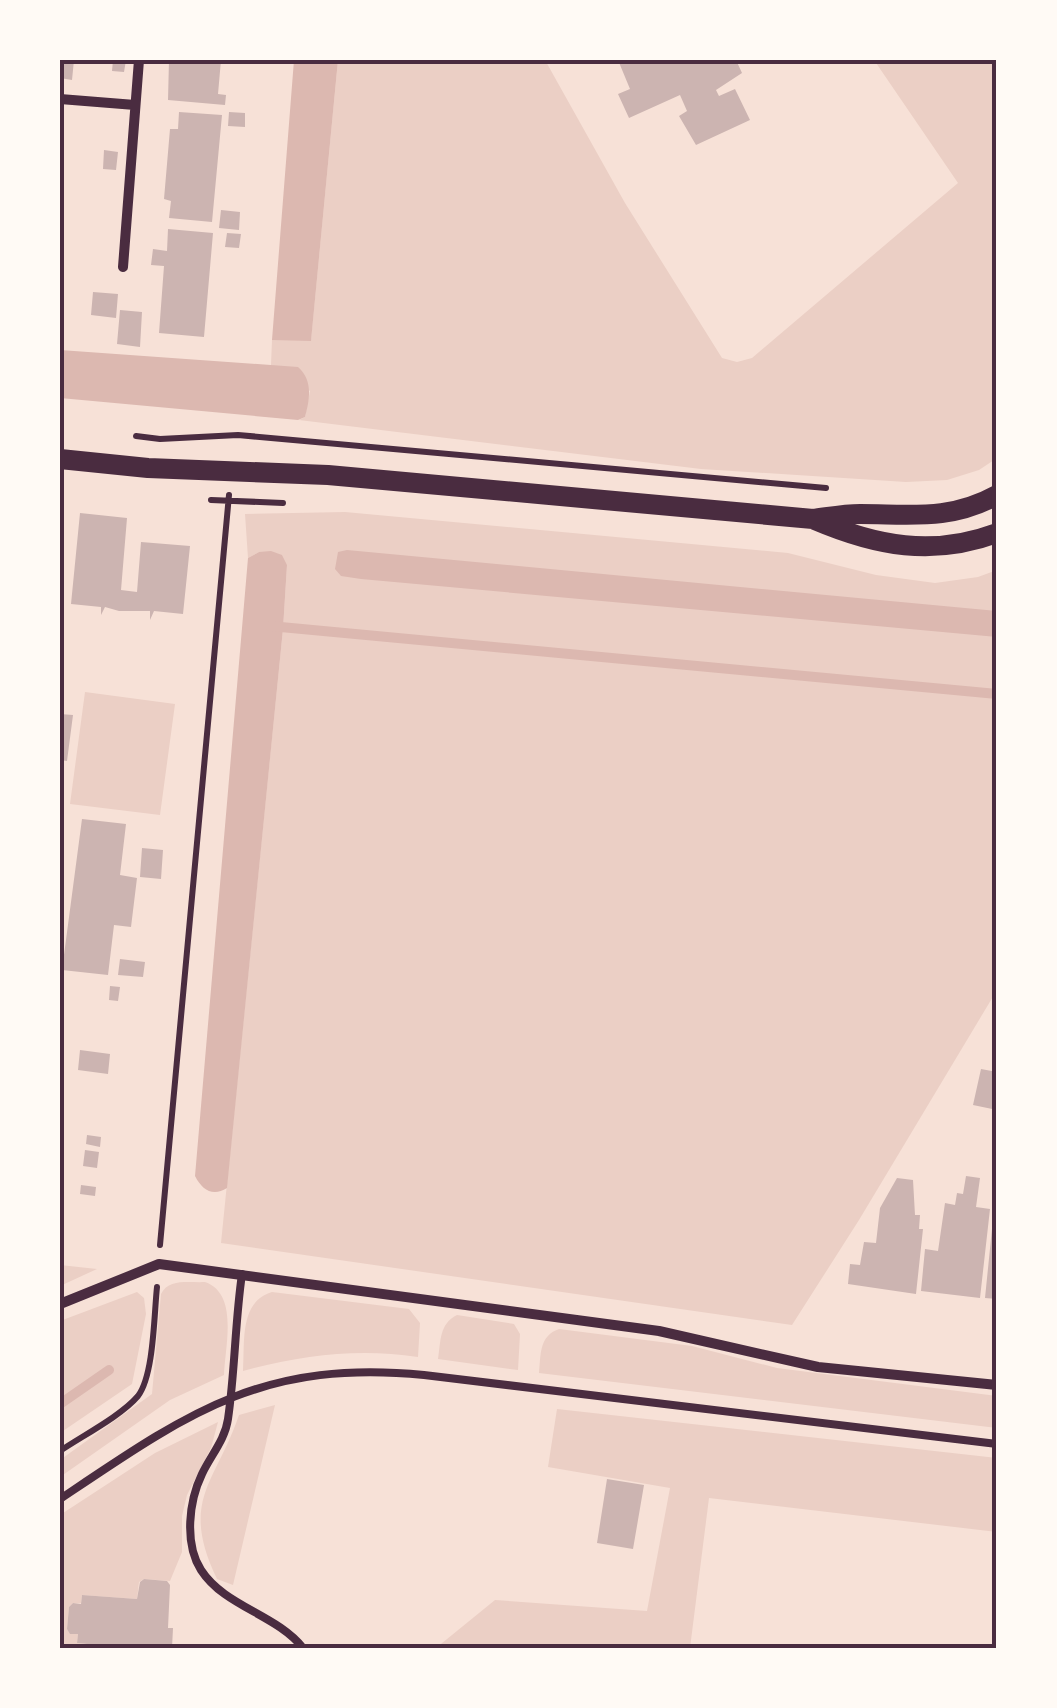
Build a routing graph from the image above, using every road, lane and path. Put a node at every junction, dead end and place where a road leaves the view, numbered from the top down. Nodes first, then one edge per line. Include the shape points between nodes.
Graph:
1 (139, 60) edge
2 (60, 99) edge
3 (134, 105) junction
4 (123, 266) dead end
5 (238, 435) junction
6 (126, 436) dead end
7 (60, 460) edge
8 (232, 470) junction
9 (833, 489) dead end
10 (997, 495) edge
11 (210, 500) dead end
12 (228, 502) junction
13 (295, 502) dead end
14 (813, 519) junction
15 (997, 533) edge
16 (159, 1264) junction
17 (242, 1274) junction
18 (60, 1304) edge
19 (997, 1385) edge
20 (230, 1397) junction
21 (997, 1444) edge
22 (60, 1451) edge
23 (60, 1500) edge
24 (303, 1648) edge

1 - 3 street
2 - 3 street
3 - 4 street
5 - 6 path
5 - 8 path
5 - 9 path
7 - 8 main road
8 - 12 path
8 - 14 main road
10 - 14 main road via 936,515
11 - 12 path
12 - 13 path
12 - 16 path
14 - 15 main road via 914,548
16 - 17 street
16 - 18 street
16 - 22 path via 141,1391
17 - 19 street via 659,1331 818,1367
17 - 20 lane
20 - 21 lane via 308,1376 382,1372
20 - 23 lane via 152,1437
20 - 24 lane via 224,1436 196,1489 193,1548 215,1588 292,1634

